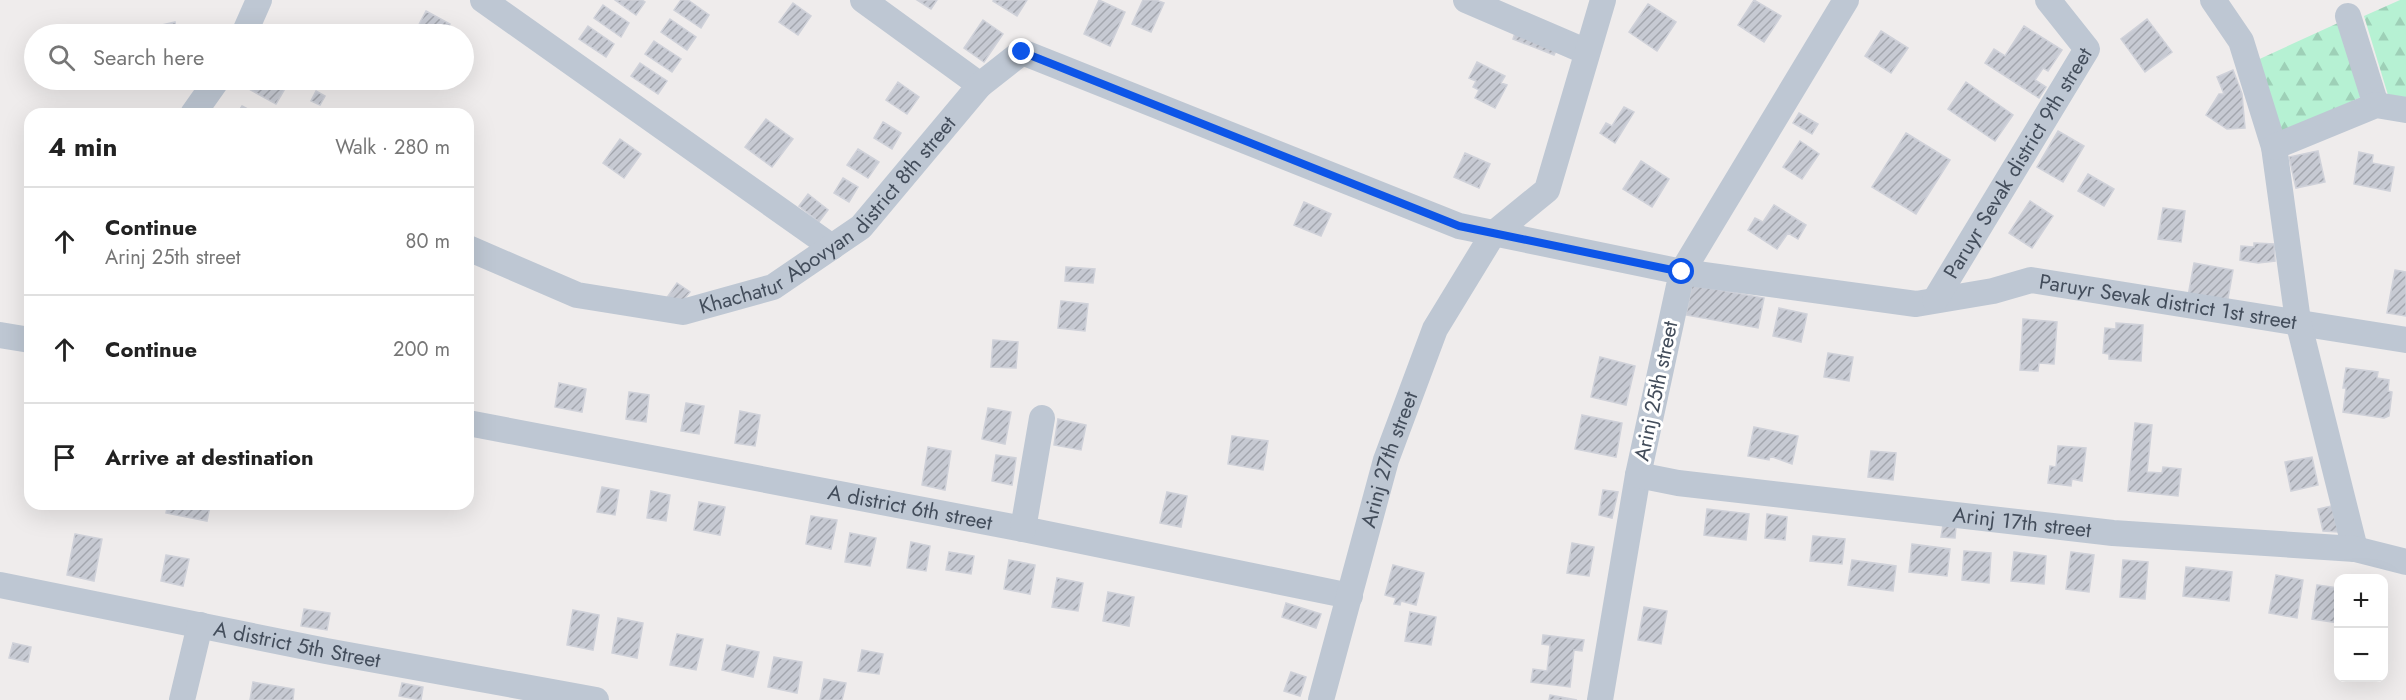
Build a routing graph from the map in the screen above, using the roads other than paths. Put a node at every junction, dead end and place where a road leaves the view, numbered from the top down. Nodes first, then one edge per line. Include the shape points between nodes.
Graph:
1 (259, 0) edge
2 (483, 0) edge
3 (864, 0) edge
4 (1466, 0) edge
5 (1603, 0) edge
6 (1846, 0) edge
7 (2048, 0) edge
8 (2213, 0) edge
9 (2348, 16) dead end
10 (248, 24) edge
11 (1587, 52) junction
12 (980, 85) junction
13 (210, 90) edge
14 (2376, 105) junction
15 (197, 108) edge
16 (2406, 110) edge
17 (2274, 147) junction
18 (1493, 234) junction
19 (832, 247) junction
20 (474, 251) edge
21 (1682, 272) junction
22 (1935, 300) junction
23 (2298, 321) junction
24 (0, 335) edge
25 (24, 339) edge
26 (2406, 340) edge
27 (1042, 418) dead end
28 (474, 424) edge
29 (1638, 475) junction
30 (1023, 529) junction
31 (2355, 549) junction
32 (2406, 562) edge
33 (0, 585) edge
34 (1350, 596) junction
35 (200, 625) junction
36 (182, 700) edge
37 (596, 700) edge
38 (1321, 700) edge
39 (1600, 700) edge

1 - 10 street
2 - 19 street
3 - 12 street
4 - 11 street
5 - 11 street, Arinj 27th street
6 - 21 street, Arinj 25th street
7 - 22 street, Paruyr Sevak district 9th street via 2087,49
8 - 17 street via 2241,41
9 - 14 street
11 - 18 street, Arinj 27th street via 1547,190
12 - 18 street, Khachatur Abovyan district 8th street via 1022,52 1459,226
12 - 19 street, Khachatur Abovyan district 8th street via 861,227
13 - 15 street
14 - 16 street
14 - 17 street
17 - 23 street
18 - 21 street
18 - 34 street, Arinj 27th street via 1435,329 1386,460
19 - 20 street, Khachatur Abovyan district 8th street via 773,287 683,312 577,295
21 - 22 street, Paruyr Sevak district 1st street via 1916,304
21 - 29 street, Arinj 25th street
22 - 23 street, Paruyr Sevak district 1st street via 1993,291 2031,280
23 - 26 street, Paruyr Sevak district 1st street
23 - 31 street
24 - 25 street
27 - 30 street
28 - 30 street, A district 6th street
29 - 31 street, Arinj 17th street via 1678,483 2113,533
29 - 39 street, Arinj 25th street
30 - 34 street, A district 6th street
31 - 32 street, Arinj 17th street
33 - 35 street, A district 5th Street
34 - 38 street, Arinj 27th street
35 - 36 street
35 - 37 street, A district 5th Street

